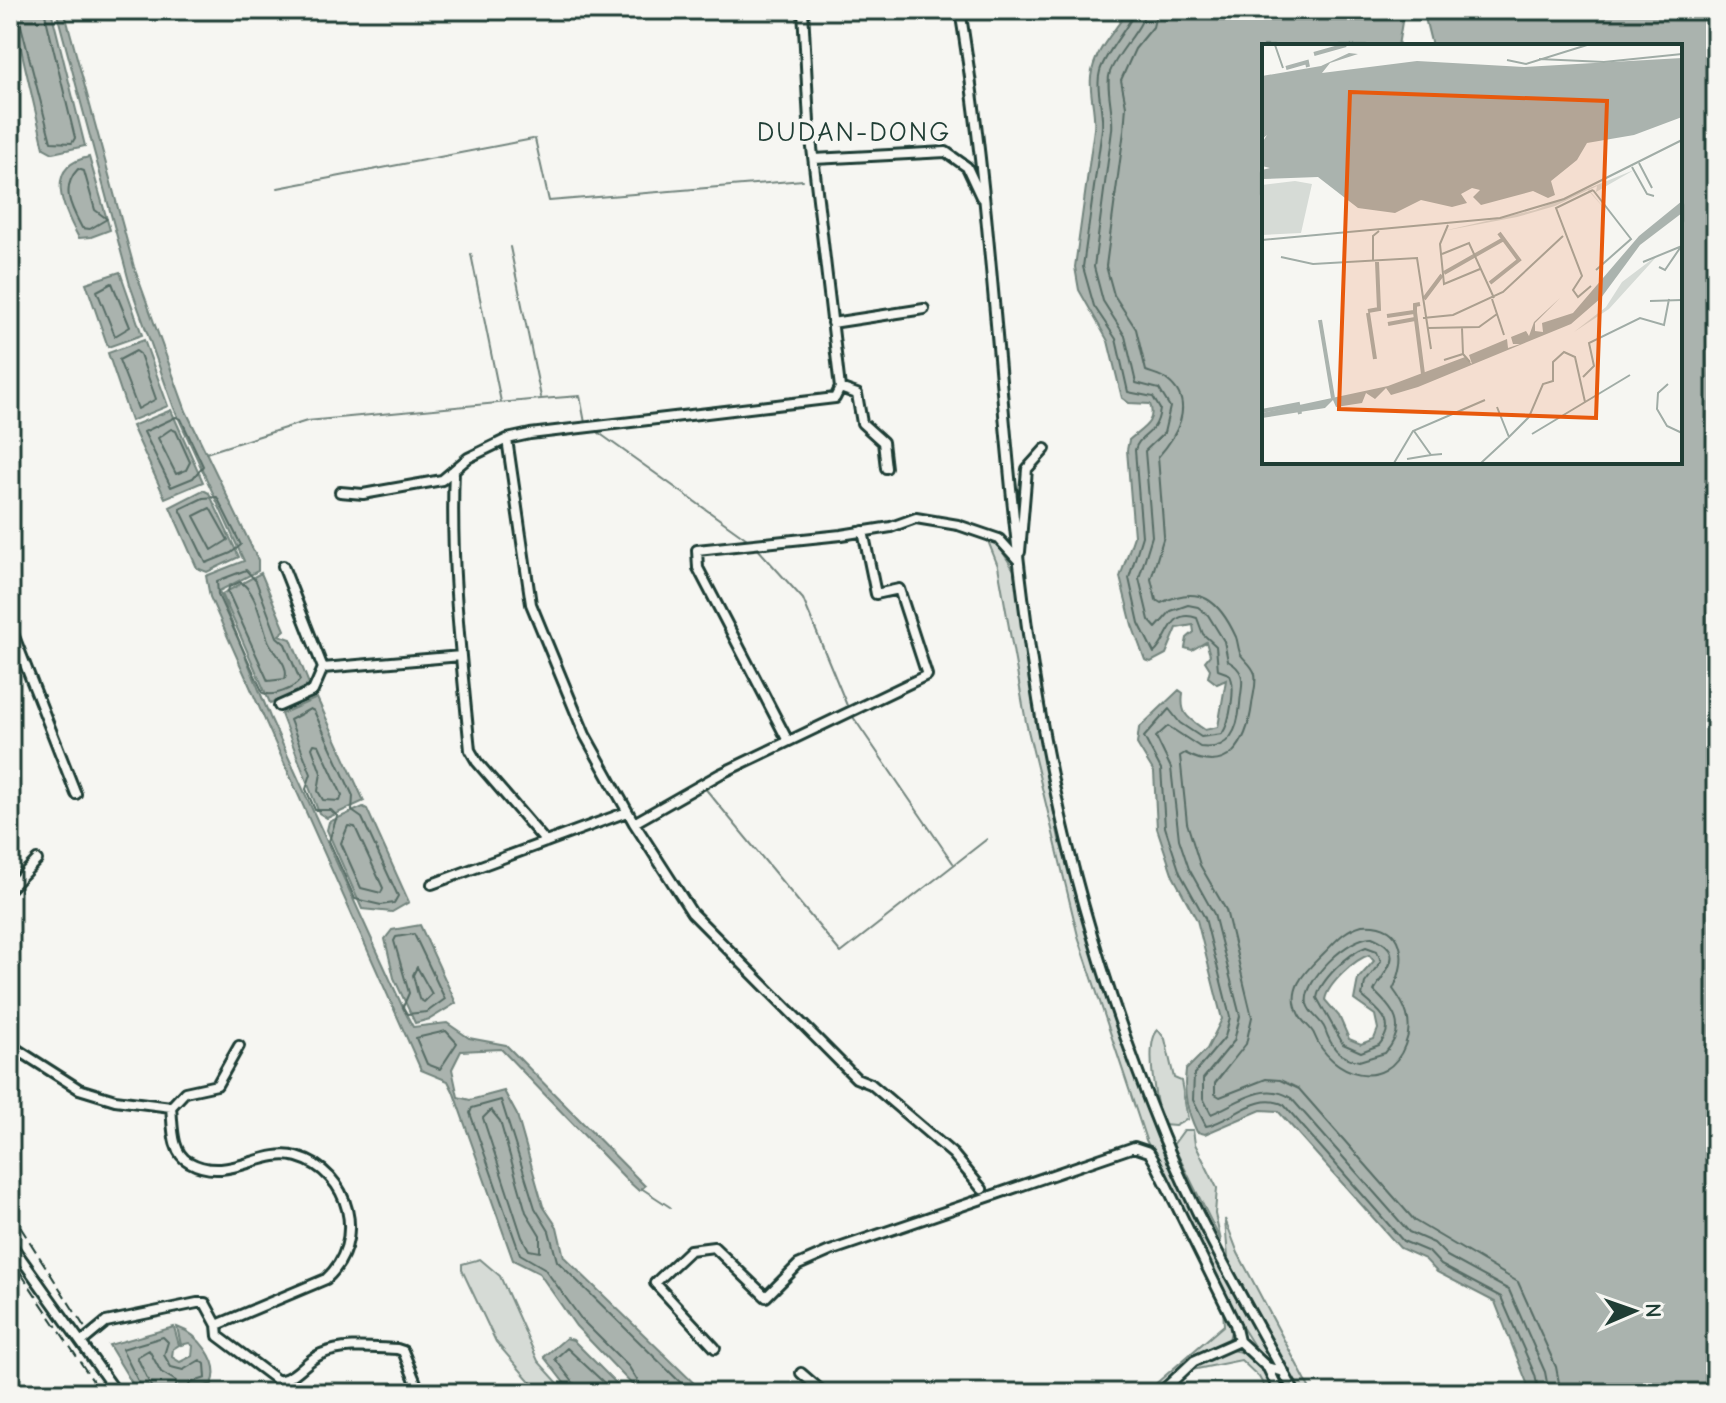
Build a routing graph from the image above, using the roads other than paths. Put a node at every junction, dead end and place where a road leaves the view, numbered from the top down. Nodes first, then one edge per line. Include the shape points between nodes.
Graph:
1 (803, 10) edge
2 (960, 10) edge
3 (814, 159) junction
4 (982, 198) junction
5 (924, 309) dead end
6 (832, 323) junction
7 (840, 388) junction
8 (507, 439) junction
9 (1045, 449) dead end
10 (886, 468) dead end
11 (454, 470) junction
12 (340, 492) dead end
13 (863, 531) junction
14 (1019, 560) junction
15 (283, 566) dead end
16 (10, 626) edge
17 (461, 656) junction
18 (323, 668) junction
19 (279, 706) dead end
20 (788, 741) junction
21 (76, 794) dead end
22 (627, 812) junction
23 (634, 823) junction
24 (546, 842) junction
25 (37, 860) dead end
26 (432, 884) dead end
27 (10, 888) edge
28 (10, 1045) edge
29 (239, 1046) dead end
30 (171, 1107) junction
31 (982, 1189) dead end
32 (10, 1243) edge
33 (217, 1325) junction
34 (83, 1341) junction
35 (1239, 1341) junction
36 (715, 1348) dead end
37 (1267, 1367) junction
38 (1284, 1372) junction
39 (801, 1373) dead end
40 (117, 1393) edge
41 (420, 1393) edge
42 (824, 1393) edge
43 (1160, 1393) edge
44 (1280, 1393) edge
45 (1295, 1393) edge

1 - 3 street
2 - 4 street
3 - 4 street via 946,152 967,167
3 - 6 street
4 - 14 street
5 - 6 street
6 - 7 street
7 - 8 street via 835,398 824,400
7 - 10 street via 857,394 862,423 883,442
8 - 11 street
8 - 22 street via 531,604 585,735
9 - 14 street via 1027,469
11 - 12 street via 442,480 383,491
11 - 17 street
13 - 14 street via 916,518 958,525 999,539
13 - 20 street via 876,594 899,589 927,675
13 - 20 street via 695,553
14 - 38 street via 1054,783 1111,995 1185,1186
15 - 18 street
16 - 21 street
17 - 18 street
17 - 24 street via 470,750
18 - 19 street via 313,691
20 - 23 street
22 - 23 street
22 - 24 street
23 - 31 street via 692,913 856,1078 871,1084 953,1154
24 - 26 street
25 - 27 street
28 - 30 street via 79,1089
29 - 30 street via 217,1085 185,1092
30 - 33 street via 176,1146 190,1163 231,1169 295,1156 333,1182 350,1214 351,1233 326,1279
32 - 34 street
33 - 34 street via 205,1303 197,1303 106,1322
33 - 41 street via 218,1336 278,1381 323,1353 357,1347 403,1351
34 - 40 street
35 - 36 street via 1155,1162 1149,1152 1134,1147 830,1251 798,1265 766,1297 714,1247 690,1250 655,1283
35 - 37 street
35 - 43 street via 1194,1361
37 - 38 street
37 - 44 street
38 - 45 street
39 - 42 street

